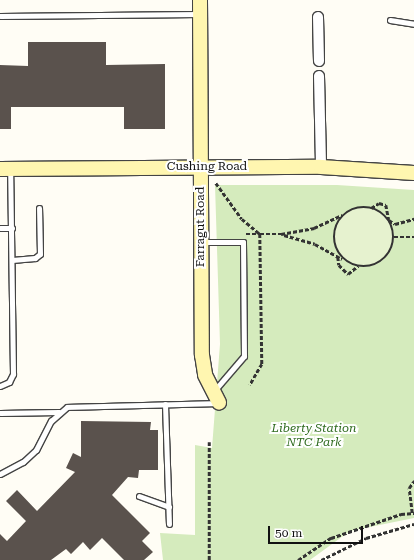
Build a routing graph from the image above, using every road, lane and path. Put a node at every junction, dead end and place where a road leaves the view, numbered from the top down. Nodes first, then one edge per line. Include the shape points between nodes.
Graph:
1 (200, 0) edge
2 (200, 14) junction
3 (0, 16) edge
4 (318, 17) dead end
5 (390, 20) dead end
6 (414, 24) edge
7 (319, 61) dead end
8 (319, 76) dead end
9 (201, 167) junction
10 (321, 167) junction
11 (5, 169) edge
12 (413, 171) edge
13 (216, 183) dead end
14 (39, 208) dead end
15 (371, 208) junction
16 (346, 213) junction
17 (414, 219) edge
18 (389, 220) junction
19 (0, 228) edge
20 (12, 228) junction
21 (238, 234) dead end
22 (260, 234) junction
23 (281, 234) junction
24 (394, 237) junction
25 (414, 237) edge
26 (201, 242) junction
27 (338, 257) junction
28 (12, 260) junction
29 (347, 262) junction
30 (358, 266) junction
31 (250, 385) dead end
32 (0, 386) edge
33 (215, 398) junction
34 (165, 404) junction
35 (59, 412) junction
36 (0, 413) edge
37 (209, 442) dead end
38 (0, 474) edge
39 (414, 481) edge
40 (139, 496) dead end
41 (168, 507) junction
42 (413, 513) edge
43 (169, 524) dead end
44 (414, 524) edge
45 (209, 560) edge
46 (298, 560) edge
47 (321, 560) edge

1 - 2 street, Farragut Road
2 - 3 lane
2 - 9 street, Farragut Road
4 - 7 street
5 - 6 lane
8 - 10 street
9 - 10 street, Cushing Road
9 - 11 street, Cushing Road
9 - 26 street, Farragut Road
10 - 12 street, Cushing Road
11 - 20 lane
13 - 22 path via 242,219
14 - 28 lane via 40,254 35,258
15 - 16 path via 360,207
15 - 18 path
15 - 18 path via 379,203 386,205
16 - 23 path via 323,226
16 - 29 path via 338,222 334,237 339,253
17 - 18 path via 395,224
18 - 24 path
19 - 20 lane
20 - 28 lane
21 - 22 path
22 - 23 path
22 - 31 path via 262,364
23 - 27 path via 315,244
24 - 25 path
24 - 30 path via 392,247 384,260 373,266
26 - 33 street, Farragut Road via 202,355
26 - 33 lane via 243,242 244,356
27 - 29 path
27 - 30 path via 339,265 344,272 352,273
28 - 32 lane via 13,374 9,382
29 - 30 path
33 - 34 lane
34 - 35 lane via 76,405
34 - 41 lane
35 - 36 lane
35 - 38 lane via 36,450 23,462
37 - 45 path
39 - 42 path via 409,488
40 - 41 lane
41 - 43 lane
42 - 46 path via 401,514 330,538
44 - 47 path via 366,538

